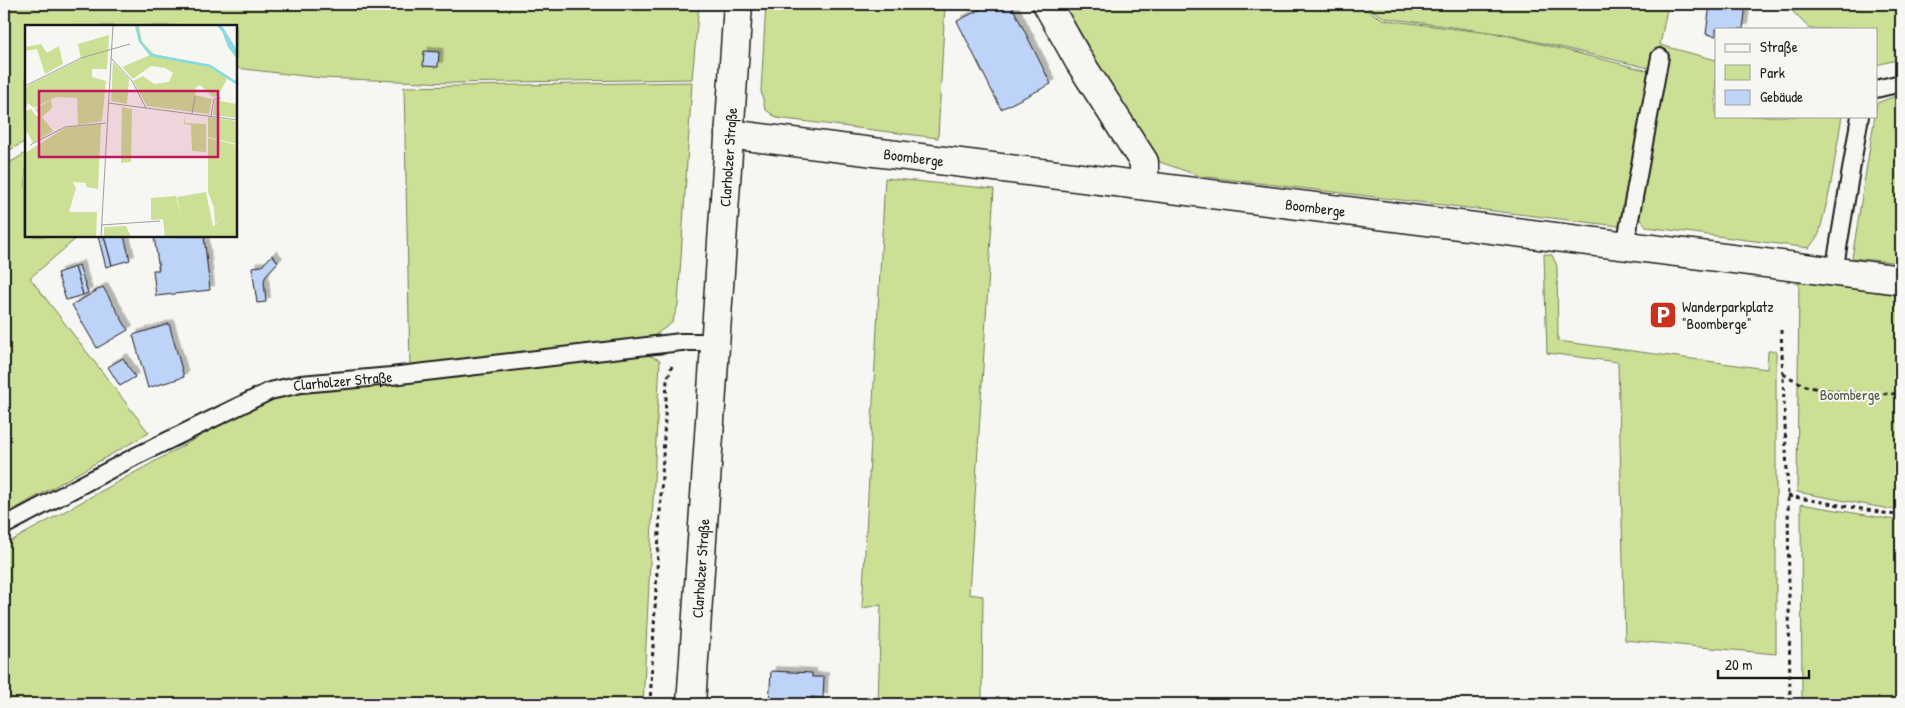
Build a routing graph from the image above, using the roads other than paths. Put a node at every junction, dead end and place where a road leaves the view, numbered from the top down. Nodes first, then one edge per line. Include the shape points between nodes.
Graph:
1 (738, 4) edge
2 (1047, 4) edge
3 (1660, 57) dead end
4 (1901, 83) edge
5 (1878, 89) edge
6 (1860, 118) edge
7 (729, 134) junction
8 (1144, 184) junction
9 (1625, 246) junction
10 (1834, 272) junction
11 (1901, 280) edge
12 (715, 342) junction
13 (4, 526) edge
14 (691, 704) edge

1 - 7 street, Clarholzer Straße
2 - 8 street via 1079,61 1144,162
3 - 9 lane
4 - 5 lane
6 - 10 lane
7 - 8 street, Boomberge
7 - 12 street, Clarholzer Straße
8 - 9 street, Boomberge
9 - 10 street, Boomberge
10 - 11 street, Boomberge
12 - 13 lane, Clarholzer Straße via 680,342 301,384 270,391 136,456
12 - 14 street, Clarholzer Straße

